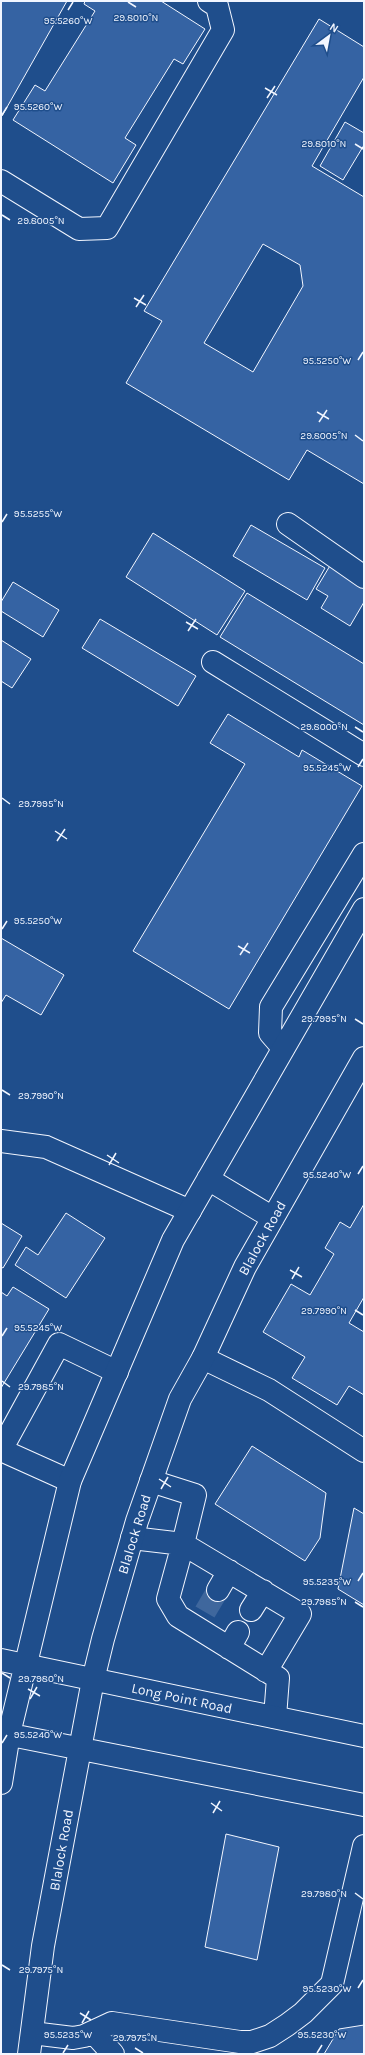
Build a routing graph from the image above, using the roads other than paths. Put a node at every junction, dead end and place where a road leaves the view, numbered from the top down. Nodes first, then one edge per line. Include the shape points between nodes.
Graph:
1 (209, 1) edge
2 (1, 181) edge
3 (288, 524) dead end
4 (364, 577) edge
5 (213, 662) dead end
6 (364, 755) edge
7 (364, 854) edge
8 (364, 909) edge
9 (283, 1048) junction
10 (364, 1058) edge
11 (1, 1142) edge
12 (208, 1179) junction
13 (190, 1210) junction
14 (273, 1218) junction
15 (203, 1358) junction
16 (117, 1372) junction
17 (1, 1450) edge
18 (364, 1451) edge
19 (70, 1481) junction
20 (151, 1481) junction
21 (132, 1538) junction
22 (183, 1544) junction
23 (230, 1571) junction
24 (218, 1590) tunnel mouth
25 (263, 1591) junction
26 (251, 1610) dead end
27 (1, 1660) edge
28 (25, 1664) junction
29 (266, 1671) junction
30 (93, 1680) junction
31 (275, 1717) junction
32 (5, 1734) edge
33 (364, 1736) edge
34 (79, 1749) junction
35 (1, 1783) edge
36 (364, 1805) edge
37 (364, 1846) edge
38 (93, 2032) junction
39 (32, 2033) junction
40 (260, 2046) edge
41 (29, 2054) edge
42 (113, 2054) edge

1 - 2 main road via 217,6 223,30 107,228 79,229
3 - 4 main road
5 - 6 main road
7 - 9 main road via 272,1007 270,1033
8 - 9 main road
9 - 12 main road
10 - 14 main road, Blalock Road
11 - 13 main road via 46,1148
12 - 13 main road
12 - 14 main road
13 - 16 main road via 174,1240
14 - 15 main road, Blalock Road via 245,1267
15 - 18 main road via 269,1390
15 - 20 main road, Blalock Road via 180,1400
16 - 17 main road via 59,1344
16 - 19 main road
17 - 19 main road
19 - 28 main road
20 - 21 main road, Blalock Road
20 - 22 main road via 195,1495
21 - 22 main road
21 - 30 main road, Blalock Road
22 - 23 main road
22 - 29 main road via 168,1599 178,1616 201,1620 234,1640
23 - 24 main road
23 - 25 main road
25 - 26 main road
25 - 29 main road via 300,1614
27 - 28 main road, Long Point Road
28 - 30 main road, Long Point Road
28 - 32 main road
29 - 31 main road via 278,1678
30 - 31 main road, Long Point Road
30 - 34 main road, Blalock Road
31 - 33 main road, Long Point Road
32 - 34 main road
32 - 35 main road
34 - 36 main road
34 - 39 main road, Blalock Road via 43,1946
37 - 40 main road via 332,1984 303,2013
38 - 39 main road via 73,2038
38 - 40 main road via 112,2022 252,2042
38 - 42 main road
39 - 41 main road, Blalock Road

